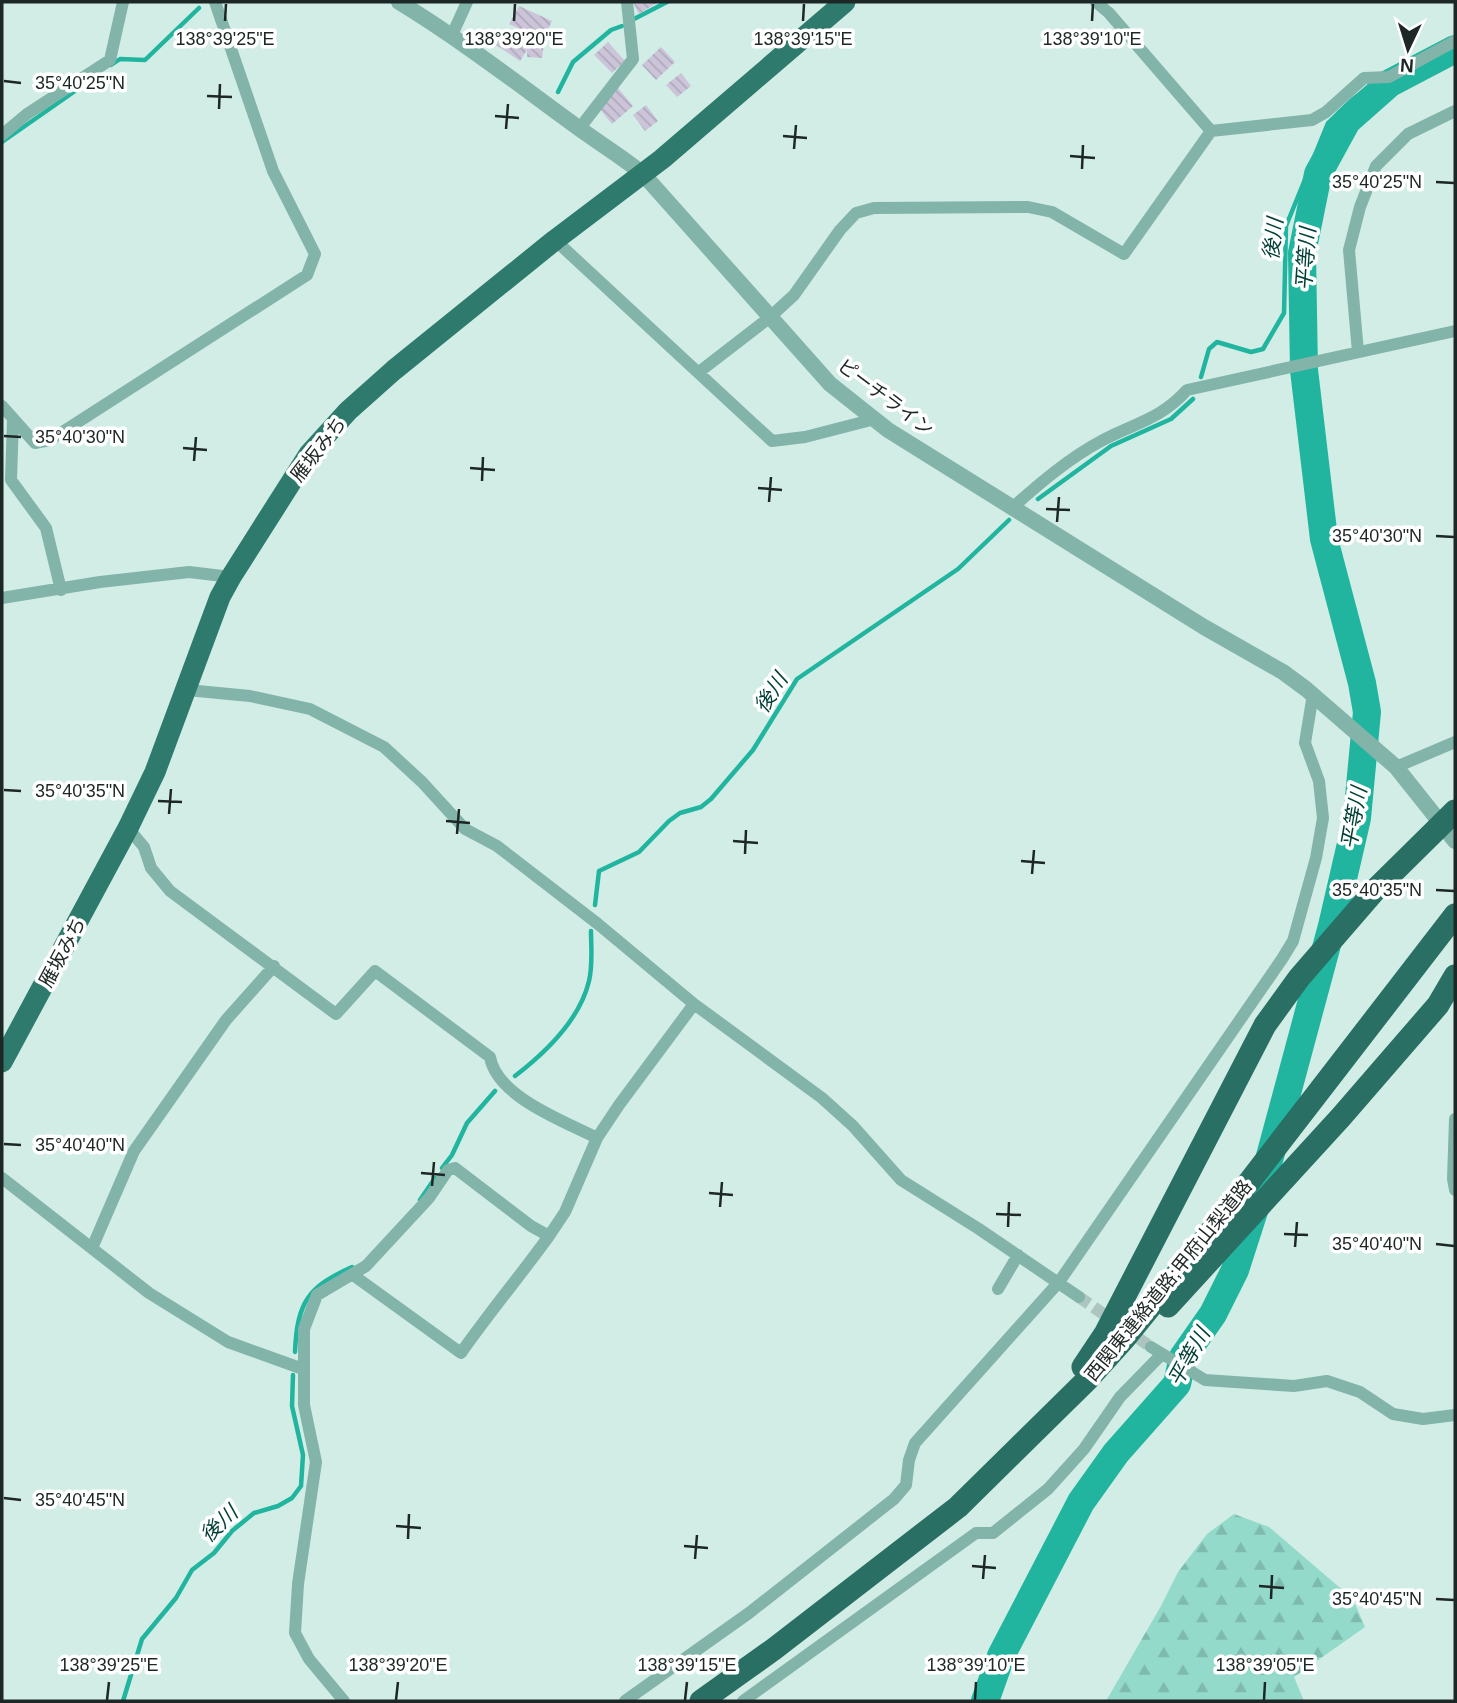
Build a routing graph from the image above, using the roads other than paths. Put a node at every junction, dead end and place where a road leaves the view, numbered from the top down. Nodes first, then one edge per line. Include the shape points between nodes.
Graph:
1 (123, 2) edge
2 (215, 2) edge
3 (399, 2) edge
4 (467, 2) edge
5 (627, 2) edge
6 (845, 2) edge
7 (1096, 2) edge
8 (452, 35) junction
9 (1455, 41) edge
10 (1455, 111) edge
11 (579, 129) junction
12 (1212, 131) junction
13 (2, 135) edge
14 (643, 174) junction
15 (555, 240) junction
16 (769, 318) junction
17 (1455, 331) edge
18 (1358, 352) junction
19 (699, 372) junction
20 (2, 406) edge
21 (13, 419) junction
22 (875, 419) junction
23 (1012, 508) junction
24 (231, 577) junction
25 (61, 590) junction
26 (2, 598) edge
27 (187, 690) junction
28 (1313, 694) junction
29 (1455, 742) edge
30 (1396, 767) junction
31 (1451, 826) edge
32 (128, 828) junction
33 (1455, 915) edge
34 (274, 967) junction
35 (1455, 976) edge
36 (1446, 999) edge
37 (694, 1004) junction
38 (2, 1062) edge
39 (1455, 1119) edge
40 (597, 1138) junction
41 (2, 1178) edge
42 (1455, 1189) edge
43 (550, 1236) junction
44 (93, 1248) junction
45 (1018, 1255) junction
46 (354, 1275) junction
47 (1059, 1282) junction
48 (998, 1289) dead end
49 (1079, 1297) tunnel mouth
50 (303, 1369) junction
51 (1088, 1379) junction
52 (1455, 1415) edge
53 (1001, 1466) junction
54 (344, 1701) edge
55 (625, 1701) edge
56 (701, 1701) edge
57 (743, 1701) edge

1 - 13 street via 110,60
2 - 21 street via 273,171 314,254 307,275 50,440 35,443
3 - 8 street, ピーチライン
4 - 8 street
5 - 11 street via 634,59
6 - 14 highway, 雁坂みち
7 - 12 street
8 - 11 street, ピーチライン
9 - 12 street via 1389,77 1364,78 1312,120
10 - 18 street via 1408,134 1376,166 1349,250
11 - 14 street, ピーチライン
12 - 16 street via 1124,254 1052,212 1028,207 874,208 856,213 794,295
14 - 15 highway, 雁坂みち
14 - 16 street, ピーチライン
15 - 19 street
15 - 24 highway, 雁坂みち via 348,411 309,454
16 - 19 street
16 - 22 street, ピーチライン via 830,384
17 - 18 street
18 - 23 street via 1186,390 1166,410 1103,440 1063,466
19 - 22 street via 772,441
20 - 21 street
21 - 25 street via 11,480 46,528
22 - 23 street, ピーチライン
23 - 28 street, ピーチライン
24 - 25 street via 189,572
24 - 27 highway, 雁坂みち
25 - 26 street
27 - 32 highway, 雁坂みち
27 - 37 street via 250,696 310,709 384,747 465,829 497,846
28 - 30 street, ピーチライン
28 - 47 street via 1305,743 1319,781 1323,818 1293,941
29 - 30 street
30 - 31 street, ピーチライン
31 - 53 highway via 1376,889 1265,1025 1105,1334
32 - 34 street via 170,891
32 - 38 highway, 雁坂みち
33 - 51 highway, 西関東連絡道路;甲府山梨道路 via 1199,1247
34 - 40 street via 336,1014 375,971 489,1057 492,1071 520,1098
34 - 44 street via 226,1020 134,1150
35 - 36 highway
36 - 51 highway via 1190,1284
37 - 40 street
37 - 45 street via 822,1098 901,1180
39 - 42 street
40 - 43 street
41 - 44 street
43 - 46 street via 454,1168
43 - 46 street via 461,1353
44 - 50 street via 149,1293 228,1342
45 - 47 street
45 - 48 street
46 - 50 street via 317,1295 304,1329
47 - 49 street
47 - 55 street via 915,1443 906,1485 894,1499 749,1613
50 - 54 street via 304,1405 316,1462 295,1633 309,1659
51 - 53 highway, 西関東連絡道路;甲府山梨道路
52 - 57 street via 1423,1419 1392,1414 1360,1392 1327,1381 1294,1387 1205,1380 1157,1351 1048,1489 993,1533 976,1532
53 - 56 highway, 西関東連絡道路;甲府山梨道路 via 958,1507

